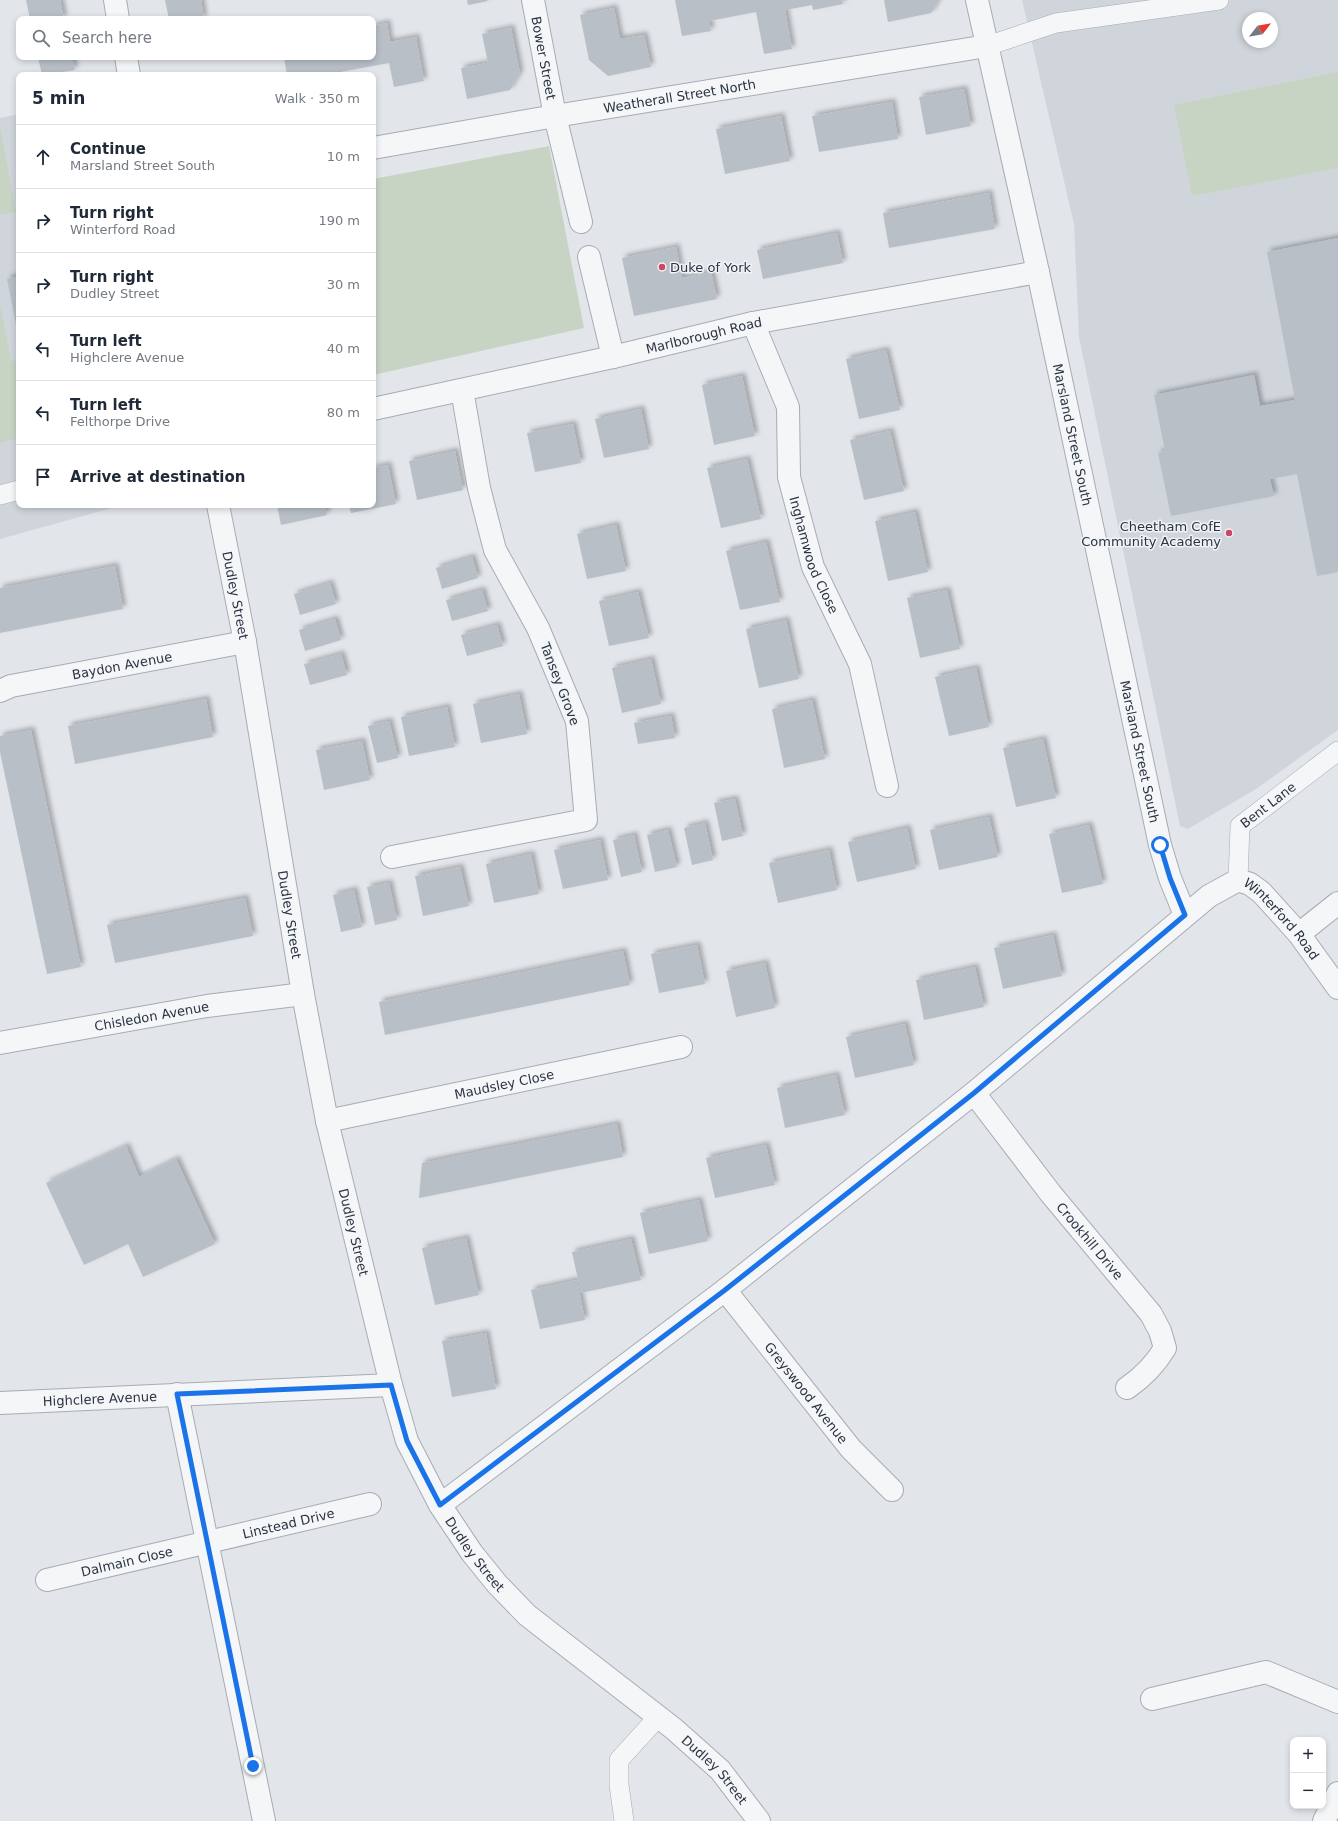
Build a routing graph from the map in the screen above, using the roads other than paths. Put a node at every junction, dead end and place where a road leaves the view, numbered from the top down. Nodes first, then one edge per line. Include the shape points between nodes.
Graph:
1 (115, 0) edge
2 (534, 0) edge
3 (977, 0) edge
4 (1219, 0) edge
5 (118, 16) edge
6 (987, 46) junction
7 (126, 60) edge
8 (128, 72) edge
9 (555, 116) junction
10 (376, 147) edge
11 (581, 222) dead end
12 (589, 257) dead end
13 (1038, 272) junction
14 (753, 323) junction
15 (613, 357) junction
16 (462, 390) junction
17 (376, 408) edge
18 (16, 491) edge
19 (0, 495) edge
20 (219, 508) edge
21 (245, 642) junction
22 (0, 691) edge
23 (1338, 751) edge
24 (887, 786) dead end
25 (392, 858) dead end
26 (1238, 880) junction
27 (1338, 903) edge
28 (1185, 915) junction
29 (1299, 934) junction
30 (1338, 988) edge
31 (304, 994) junction
32 (0, 1043) edge
33 (681, 1047) dead end
34 (974, 1093) junction
35 (327, 1121) junction
36 (725, 1290) junction
37 (391, 1385) junction
38 (1127, 1388) dead end
39 (177, 1394) junction
40 (0, 1403) edge
41 (892, 1490) dead end
42 (370, 1504) dead end
43 (440, 1505) junction
44 (206, 1542) junction
45 (47, 1580) dead end
46 (1152, 1699) dead end
47 (1338, 1702) edge
48 (658, 1716) junction
49 (1338, 1793) edge
50 (264, 1821) edge
51 (624, 1821) edge
52 (760, 1821) edge
53 (1324, 1821) edge

1 - 5 street
2 - 9 street, Bower Street
3 - 6 street, Marsland Street South
4 - 6 lane via 1056,23
6 - 9 street, Weatherall Street North
6 - 13 street, Marsland Street South
7 - 8 street
9 - 10 street, Weatherall Street North
9 - 11 street, Bower Street
12 - 15 street
13 - 14 street, Marlborough Road
13 - 28 street, Marsland Street South via 1160,845
14 - 15 street, Marlborough Road
14 - 24 street, Inghamwood Close via 788,407 789,477 813,567 860,664
15 - 16 street, Marlborough Road
16 - 17 street, Marlborough Road
16 - 25 street, Tansey Grove via 479,488 495,550 538,628 577,721 586,820
18 - 19 lane
20 - 21 street, Dudley Street
21 - 22 street, Baydon Avenue via 11,686
21 - 31 street, Dudley Street
23 - 26 lane, Bent Lane via 1240,826
26 - 28 street, Winterford Road via 1209,896
26 - 29 street, Winterford Road via 1250,884 1261,892
27 - 29 street
28 - 34 street, Winterford Road
29 - 30 street, Winterford Road
31 - 32 street, Chisledon Avenue via 207,1006
31 - 35 street, Dudley Street
33 - 35 street, Maudsley Close
34 - 36 street, Winterford Road
34 - 38 street, Crookhill Drive via 1051,1194 1151,1314 1165,1348 1156,1364
35 - 37 street, Dudley Street
36 - 41 street, Greyswood Avenue via 851,1449
36 - 43 street, Winterford Road
37 - 39 street, Highclere Avenue
37 - 43 street, Dudley Street via 407,1441
39 - 40 street, Highclere Avenue
39 - 44 street
42 - 44 street, Linstead Drive
43 - 48 street, Dudley Street via 472,1553 527,1615
44 - 45 street, Dalmain Close
44 - 50 street
46 - 47 street via 1266,1672
48 - 51 lane via 619,1760
48 - 52 street, Dudley Street via 720,1770
49 - 53 street

